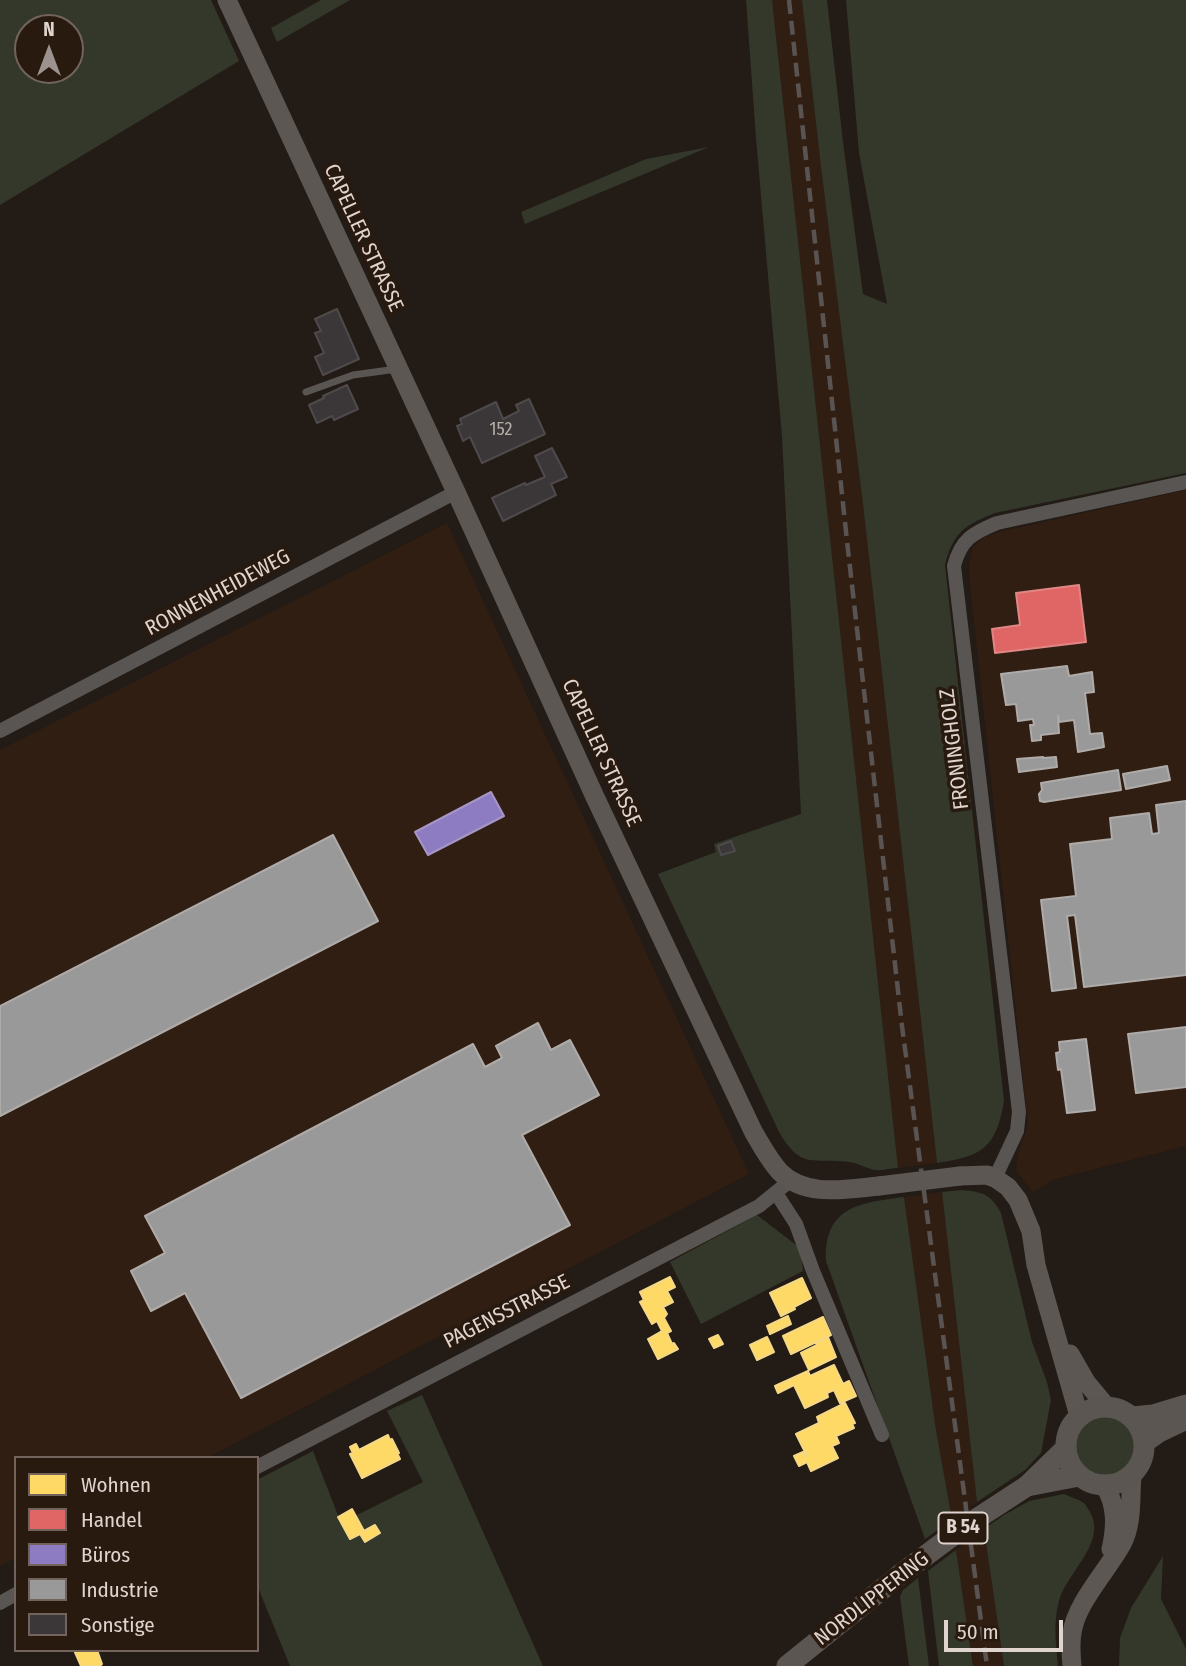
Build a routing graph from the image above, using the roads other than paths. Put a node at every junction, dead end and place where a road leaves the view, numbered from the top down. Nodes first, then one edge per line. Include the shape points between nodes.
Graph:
1 (227, 0) edge
2 (399, 369) junction
3 (306, 392) dead end
4 (1186, 482) edge
5 (456, 492) junction
6 (0, 731) edge
7 (995, 1178) junction
8 (791, 1180) junction
9 (776, 1193) junction
10 (1054, 1325) junction
11 (1186, 1405) edge
12 (1106, 1406) junction
13 (1079, 1416) junction
14 (1132, 1417) junction
15 (1186, 1419) edge
16 (881, 1435) dead end
17 (1145, 1442) junction
18 (1065, 1449) junction
19 (259, 1466) edge
20 (1132, 1475) junction
21 (1079, 1476) junction
22 (1027, 1486) junction
23 (1105, 1486) junction
24 (1105, 1568) junction
25 (787, 1666) edge
26 (1072, 1666) edge

1 - 2 street, CAPELLER STRASSE
2 - 3 lane via 353,374
2 - 5 street, CAPELLER STRASSE
4 - 7 street, FRONINGHOLZ via 997,523 965,540 957,553 954,566 1019,1112 1017,1131
5 - 6 street, RONNENHEIDEWEG
5 - 8 street, CAPELLER STRASSE via 727,1080 765,1152
7 - 8 street, CAPELLER STRASSE, bridge via 960,1176 833,1191
7 - 10 street via 1018,1200 1025,1214
8 - 9 street, PAGENSSTRASSE
9 - 16 street via 796,1224
9 - 19 street, PAGENSSTRASSE via 759,1206
10 - 12 street via 1086,1382
10 - 13 street
11 - 14 main road
12 - 13 main road
12 - 14 main road
13 - 18 main road via 1071,1423
14 - 17 main road
15 - 17 main road
17 - 20 main road via 1140,1465
18 - 21 main road
18 - 22 main road, NORDLIPPERING / B 54
20 - 23 main road
20 - 24 street via 1127,1530
21 - 22 main road, NORDLIPPERING / B 54
21 - 23 main road
22 - 25 main road, NORDLIPPERING / B 54, bridge via 901,1574
23 - 24 street via 1115,1523
24 - 26 street via 1077,1616

